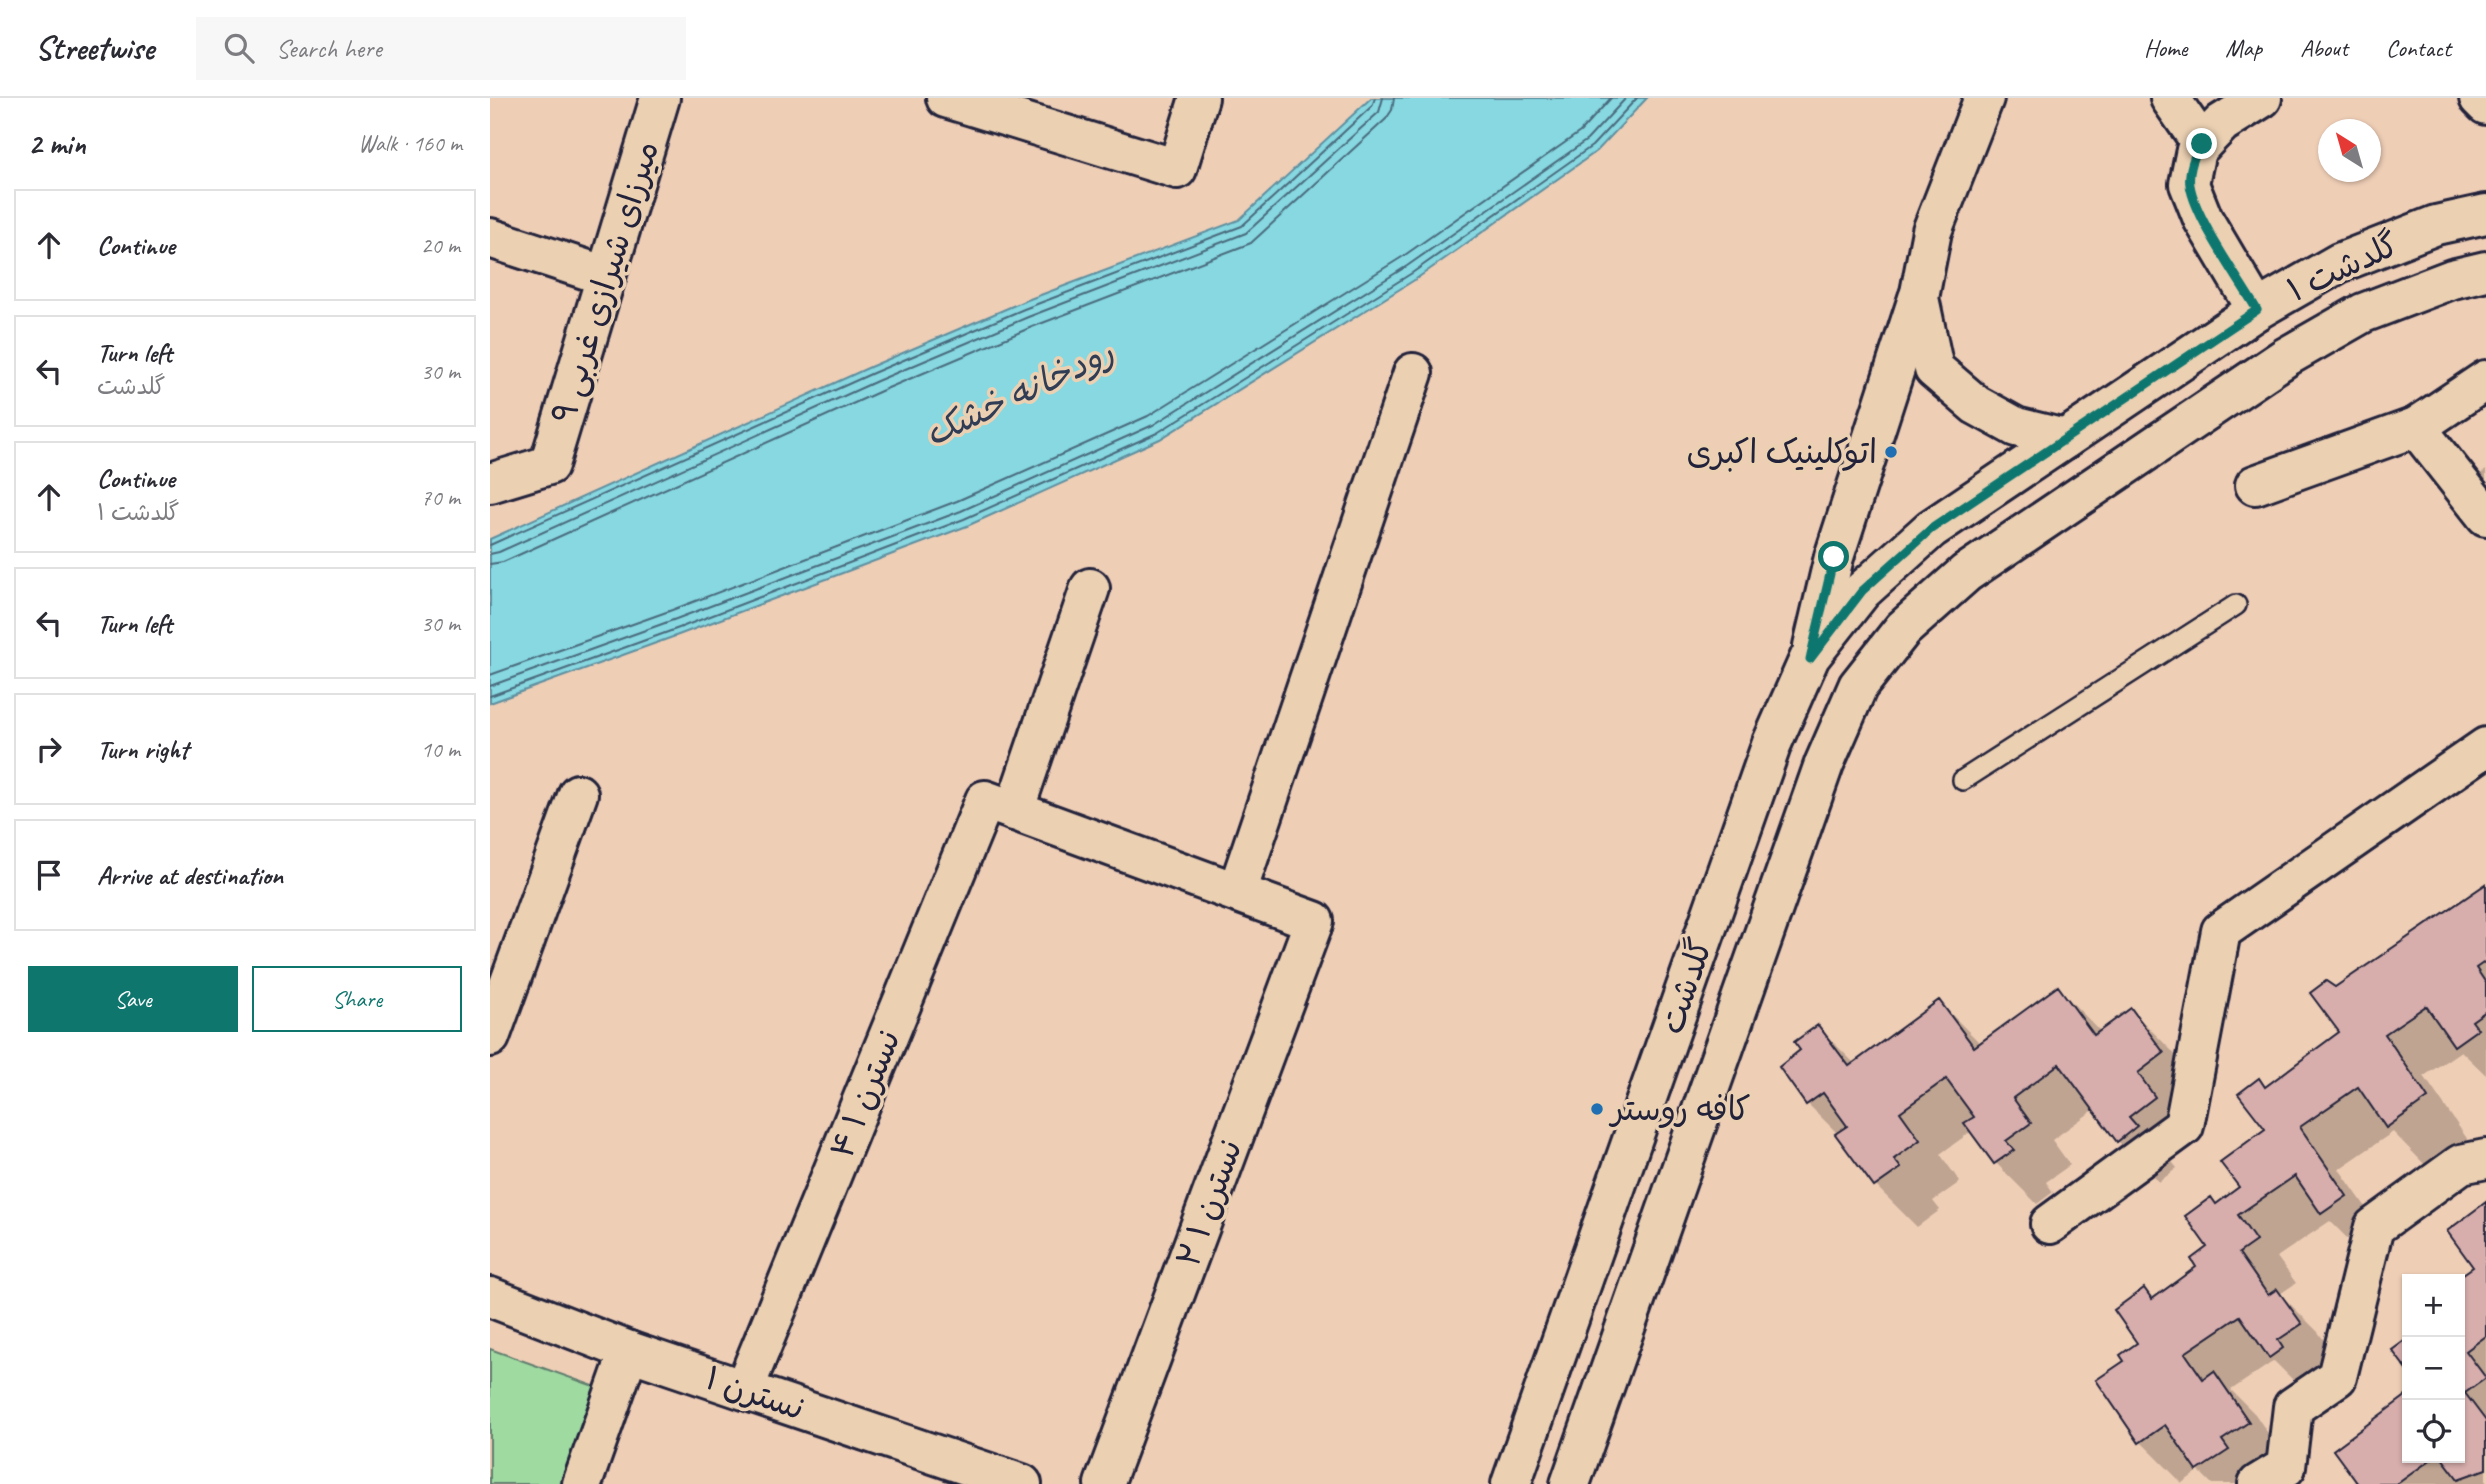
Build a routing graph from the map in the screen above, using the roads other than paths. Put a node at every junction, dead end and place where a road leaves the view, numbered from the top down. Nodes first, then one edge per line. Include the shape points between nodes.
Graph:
1 (660, 98) edge
2 (946, 98) edge
3 (1199, 98) edge
4 (1984, 98) edge
5 (2170, 98) edge
6 (2262, 98) edge
7 (2479, 98) edge
8 (2486, 104) edge
9 (2202, 144) junction
10 (2486, 214) edge
11 (490, 238) edge
12 (2486, 271) edge
13 (606, 276) junction
14 (1920, 289) junction
15 (2257, 310) junction
16 (1413, 373) dead end
17 (2486, 380) edge
18 (2416, 427) junction
19 (2065, 439) junction
20 (490, 483) edge
21 (2255, 485) dead end
22 (2486, 516) edge
23 (1931, 529) joint
24 (1966, 573) joint
25 (1090, 588) dead end
26 (2236, 606) dead end
27 (1810, 659) junction
28 (2486, 747) edge
29 (1963, 780) dead end
30 (578, 794) dead end
31 (1000, 805) junction
32 (1237, 892) junction
33 (490, 1037) edge
34 (2486, 1159) edge
35 (2050, 1224) dead end
36 (1584, 1275) junction
37 (1637, 1292) junction
38 (490, 1297) edge
39 (629, 1351) junction
40 (744, 1389) junction
41 (582, 1484) edge
42 (1022, 1484) edge
43 (1104, 1484) edge
44 (1511, 1484) edge
45 (1570, 1484) edge
46 (2258, 1484) edge

1 - 13 street, میرزای شیرازی غربی ۹
2 - 3 street via 1177,169
4 - 14 street via 1932,231
5 - 9 street
6 - 9 street via 2222,123
7 - 8 street
9 - 15 street via 2196,150 2189,184 2203,219
10 - 15 street, گلدشت ۱ via 2436,225 2339,263
11 - 13 street
12 - 24 street, گلدشت ۱ via 2363,313 2286,357
13 - 20 street, میرزای شیرازی غربی ۹ via 549,465
14 - 19 street via 1934,369 1976,405 2016,427
14 - 27 street via 1834,557
15 - 19 street, گلدشت ۱
16 - 32 street
17 - 18 street
18 - 21 street
18 - 22 street
19 - 23 street, گلدشت ۱
23 - 27 street, گلدشت via 1862,591
24 - 37 street, گلدشت via 1903,629 1858,686 1824,764
25 - 31 street, ۴ نسترن ۱
26 - 29 lane
27 - 36 street, گلدشت via 1772,743
28 - 35 street via 2221,932 2184,1126
30 - 33 street
31 - 32 street
31 - 40 street, ۴ نسترن ۱
32 - 43 street, ۲ نسترن ۱ via 1314,921
34 - 46 street via 2461,1164 2374,1227 2337,1377 2293,1407 2286,1467
36 - 37 street
36 - 44 street, گلدشت
37 - 45 street, گلدشت
38 - 39 street, نسترن ۱
39 - 40 street, نسترن ۱
39 - 41 street
40 - 42 street, نسترن ۱

